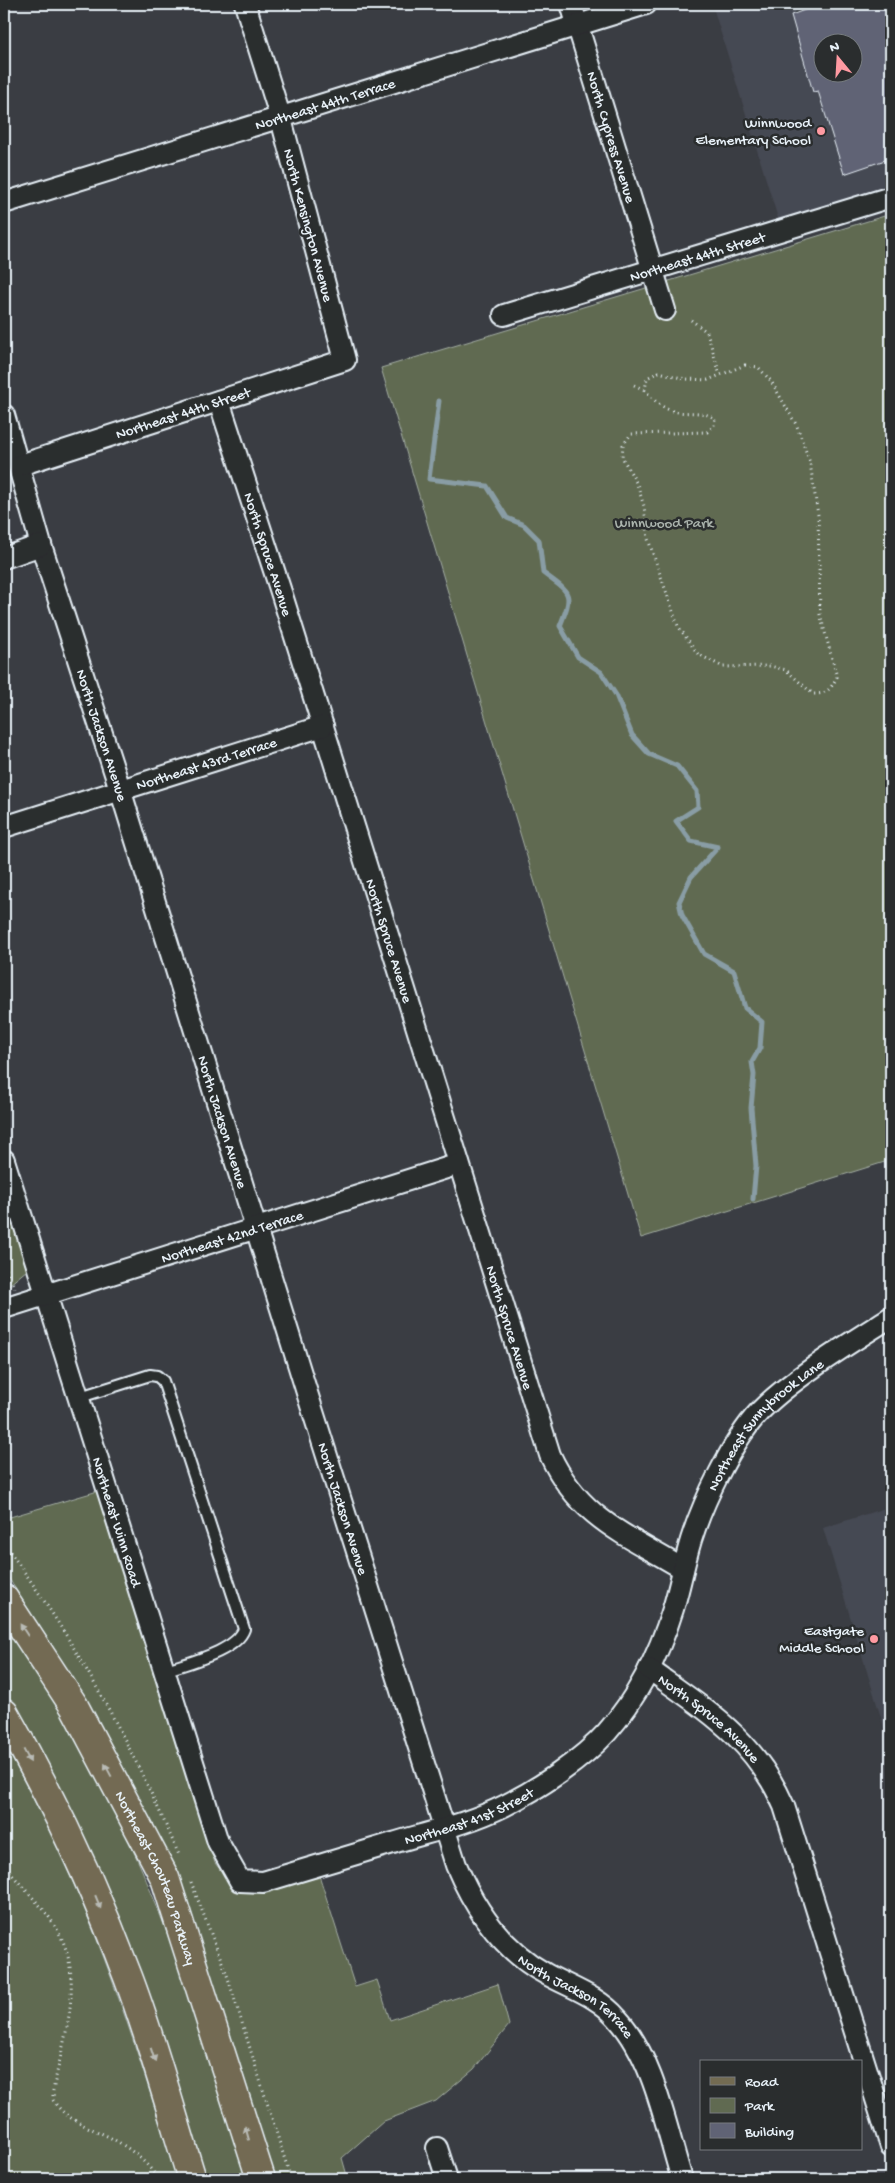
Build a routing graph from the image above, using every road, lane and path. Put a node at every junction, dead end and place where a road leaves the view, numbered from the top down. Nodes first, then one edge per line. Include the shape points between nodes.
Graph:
1 (245, 4) edge
2 (571, 4) edge
3 (646, 4) edge
4 (578, 25) junction
5 (281, 119) junction
6 (891, 197) edge
7 (4, 204) edge
8 (654, 269) junction
9 (666, 310) dead end
10 (504, 315) dead end
11 (691, 320) dead end
12 (346, 360) joint
13 (720, 375) junction
14 (634, 385) dead end
15 (645, 390) junction
16 (219, 401) junction
17 (4, 415) edge
18 (20, 465) junction
19 (41, 545) junction
20 (4, 558) edge
21 (323, 726) junction
22 (120, 789) junction
23 (4, 827) edge
24 (4, 1160) edge
25 (459, 1164) junction
26 (256, 1230) junction
27 (45, 1295) junction
28 (4, 1308) edge
29 (891, 1317) edge
30 (77, 1398) junction
31 (683, 1569) junction
32 (4, 1599) edge
33 (649, 1669) junction
34 (164, 1671) junction
35 (4, 1713) edge
36 (445, 1827) junction
37 (4, 1863) edge
38 (240, 1881) joint
39 (436, 2148) dead end
40 (891, 2148) edge
41 (158, 2179) edge
42 (192, 2179) edge
43 (261, 2179) edge
44 (448, 2179) edge
45 (682, 2179) edge

1 - 5 street, North Kensington Avenue
2 - 4 street, North Cypress Avenue
3 - 4 street, Northeast 44th Terrace
4 - 5 street, Northeast 44th Terrace
4 - 8 street, North Cypress Avenue
5 - 7 street, Northeast 44th Terrace
5 - 12 street, North Kensington Avenue
6 - 8 street, Northeast 44th Street
8 - 9 street, North Cypress Avenue
8 - 10 street, Northeast 44th Street
11 - 13 path via 707,332
12 - 16 street, Northeast 44th Street
13 - 15 path via 708,380 685,379 659,372 647,378
13 - 15 path via 745,366 758,367 771,381 797,426 810,463 818,515 820,614 837,677 825,694 812,694 786,670 770,666 723,667 698,654 678,626 648,539 644,506 637,484 622,457 622,445 631,434 707,432 714,426 715,419 708,414 673,411 657,403
14 - 15 path
16 - 18 street, Northeast 44th Street
16 - 21 street, North Spruce Avenue
17 - 18 street, North Jackson Avenue
18 - 19 street, North Jackson Avenue
19 - 20 street
19 - 22 street, North Jackson Avenue
21 - 22 street, Northeast 43rd Terrace
21 - 25 street, North Spruce Avenue
22 - 23 street, Northeast 43rd Terrace
22 - 26 street, North Jackson Avenue
24 - 27 street, Northeast Winn Road
25 - 26 street, Northeast 42nd Terrace
25 - 31 street, North Spruce Avenue via 555,1465 566,1484 594,1516
26 - 27 street, Northeast 42nd Terrace
26 - 36 street, North Jackson Avenue
27 - 28 street, Northeast 42nd Terrace
27 - 30 street, Northeast Winn Road
29 - 31 street, Northeast Sunnybrook Lane via 846,1346 759,1413 717,1479 692,1537
30 - 34 street, Northeast Winn Road
30 - 34 lane via 150,1375 157,1376 163,1381 203,1499 244,1629 242,1636 228,1646
31 - 33 street, North Spruce Avenue via 673,1607
43 -> 32 main road, Northeast Chouteau Parkway via 165,1878 74,1706
33 - 36 street, Northeast 41st Street via 606,1733 583,1754 504,1806
33 - 40 street, North Spruce Avenue via 739,1737 760,1760 776,1787
34 - 38 street, Northeast Winn Road via 218,1842
35 -> 42 main road via 95,1894 128,1978
36 - 38 street, Northeast 41st Street via 263,1882
36 - 45 street, North Jackson Terrace via 456,1865 484,1920 505,1943 540,1970 608,2009 633,2037 645,2058
37 - 41 path via 54,1924 70,1959 72,2000 53,2100 76,2122 127,2148 143,2160
39 - 44 street

